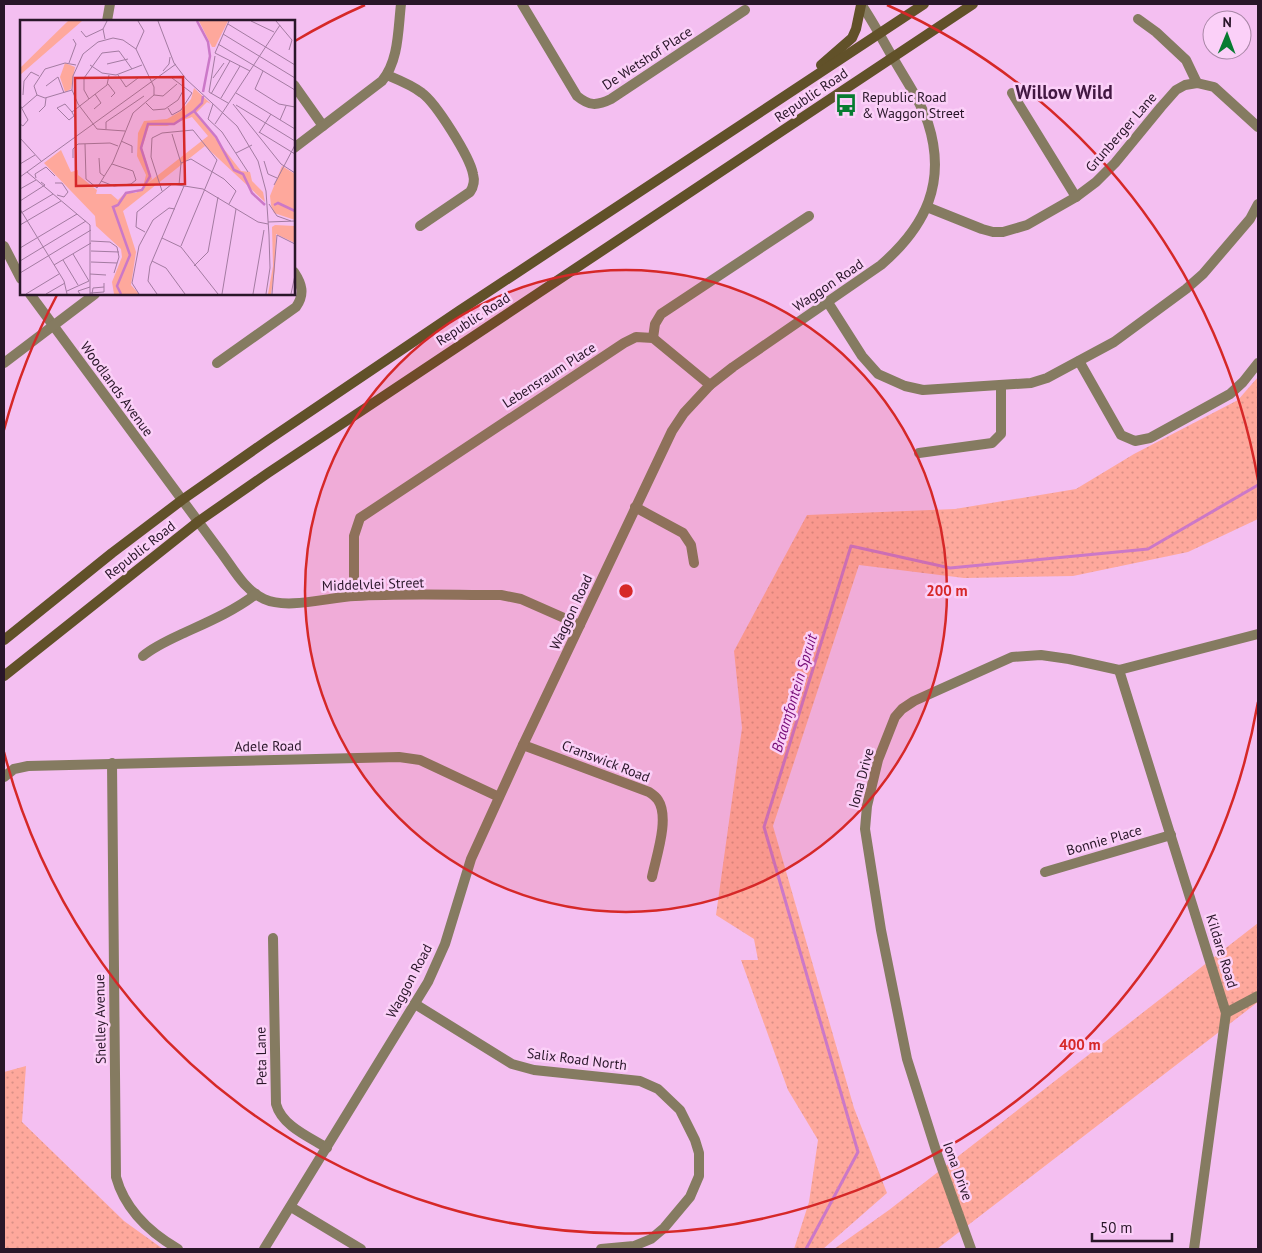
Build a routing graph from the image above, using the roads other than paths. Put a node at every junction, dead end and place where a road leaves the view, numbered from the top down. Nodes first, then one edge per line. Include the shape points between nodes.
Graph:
1 (110, 4) edge
2 (401, 4) edge
3 (522, 4) edge
4 (861, 4) edge
5 (924, 4) edge
6 (972, 4) edge
7 (745, 10) dead end
8 (1138, 19) dead end
9 (107, 20) edge
10 (880, 33) junction
11 (892, 57) junction
12 (388, 75) junction
13 (1197, 83) junction
14 (295, 86) edge
15 (796, 88) junction
16 (1012, 93) dead end
17 (323, 126) junction
18 (1258, 127) edge
19 (295, 147) edge
20 (1076, 197) junction
21 (1258, 204) edge
22 (927, 207) junction
23 (809, 216) dead end
24 (420, 226) dead end
25 (4, 246) edge
26 (295, 274) edge
27 (20, 277) edge
28 (31, 295) edge
29 (94, 295) edge
30 (827, 301) junction
31 (53, 325) junction
32 (653, 338) junction
33 (1079, 361) junction
34 (4, 362) edge
35 (217, 363) dead end
36 (1258, 363) edge
37 (710, 385) junction
38 (1001, 385) junction
39 (919, 453) dead end
40 (182, 500) junction
41 (635, 508) junction
42 (198, 521) junction
43 (694, 563) dead end
44 (256, 594) junction
45 (354, 596) junction
46 (580, 625) junction
47 (1258, 634) edge
48 (4, 640) edge
49 (143, 656) dead end
50 (1118, 670) junction
51 (4, 676) edge
52 (523, 745) junction
53 (112, 763) junction
54 (4, 777) edge
55 (499, 797) junction
56 (1171, 835) junction
57 (1045, 872) dead end
58 (652, 877) dead end
59 (273, 938) dead end
60 (1258, 996) edge
61 (415, 1004) junction
62 (1226, 1013) junction
63 (327, 1148) junction
64 (291, 1207) junction
65 (178, 1249) edge
66 (264, 1249) edge
67 (361, 1249) edge
68 (601, 1249) edge
69 (971, 1249) edge
70 (1194, 1249) edge

1 - 9 street
2 - 12 street
3 - 7 street, De Wetshof Place via 577,96 594,105 611,99
4 - 10 street
4 - 15 main road via 852,38
5 - 10 main road, Republic Road
6 - 11 main road, Republic Road
8 - 13 street via 1186,60
10 - 11 street, Waggon Road
10 - 15 main road, Republic Road
11 - 22 street, Waggon Road via 927,122 934,149 934,177
11 - 42 main road, Republic Road
12 - 17 street
12 - 24 street via 432,101 474,174 470,192
13 - 18 street via 1214,87
13 - 20 street, Grunberger Lane via 1176,90 1114,163
14 - 17 street
15 - 40 main road, Republic Road via 381,363
16 - 20 street
17 - 19 street
20 - 22 street, Grunberger Lane via 1027,225 1003,232 982,229
21 - 33 street via 1250,219 1186,289 1135,328
22 - 30 street, Waggon Road via 914,232 882,266
23 - 32 street via 662,314 655,324
25 - 27 street
26 - 35 street via 302,288 302,298 296,307
28 - 31 street, Woodlands Avenue
29 - 31 street
30 - 37 street, Waggon Road
30 - 38 street via 862,356 878,374 892,381 923,390
31 - 34 street
31 - 40 street, Woodlands Avenue
32 - 37 street
32 - 45 street, Lebensraum Place via 642,336 624,343 360,518 354,536
33 - 36 street via 1122,434 1134,441 1150,438 1230,394
33 - 38 street via 1031,383
37 - 41 street, Waggon Road via 679,420
38 - 39 street via 1001,434 997,439 992,443
40 - 42 street, Woodlands Avenue
40 - 48 main road, Republic Road
41 - 43 street via 684,533 692,545
41 - 46 street, Waggon Road
42 - 44 street, Middelvlei Street via 246,586
42 - 51 main road, Republic Road
44 - 45 street, Middelvlei Street via 265,600 286,604
44 - 49 street
45 - 46 street, Middelvlei Street via 511,596
46 - 52 street, Waggon Road
47 - 50 street, Iona Drive
50 - 56 street, Kildare Road
50 - 69 street, Iona Drive via 1041,655 1012,657 902,709 895,716 878,760 865,829 881,930 907,1059
52 - 55 street, Waggon Road
52 - 58 street, Cranswick Road via 649,792 658,801 663,813 662,828
53 - 54 street, Adele Road via 28,766 14,769
53 - 55 street, Adele Road via 399,757 420,760
53 - 65 street, Shelley Avenue via 116,1177 125,1202 152,1231
55 - 61 street, Waggon Road via 471,859 445,944
56 - 57 street, Bonnie Place
56 - 62 street, Kildare Road
59 - 63 street, Peta Lane via 276,1104 288,1123
60 - 62 street
61 - 63 street, Waggon Road
61 - 68 street, Salix Road North via 512,1064 522,1068 631,1079 649,1084 680,1110 695,1140 700,1165 690,1197 651,1239 634,1246
62 - 70 street, Kildare Road
63 - 64 street, Waggon Road
64 - 66 street, Waggon Road
64 - 67 street

